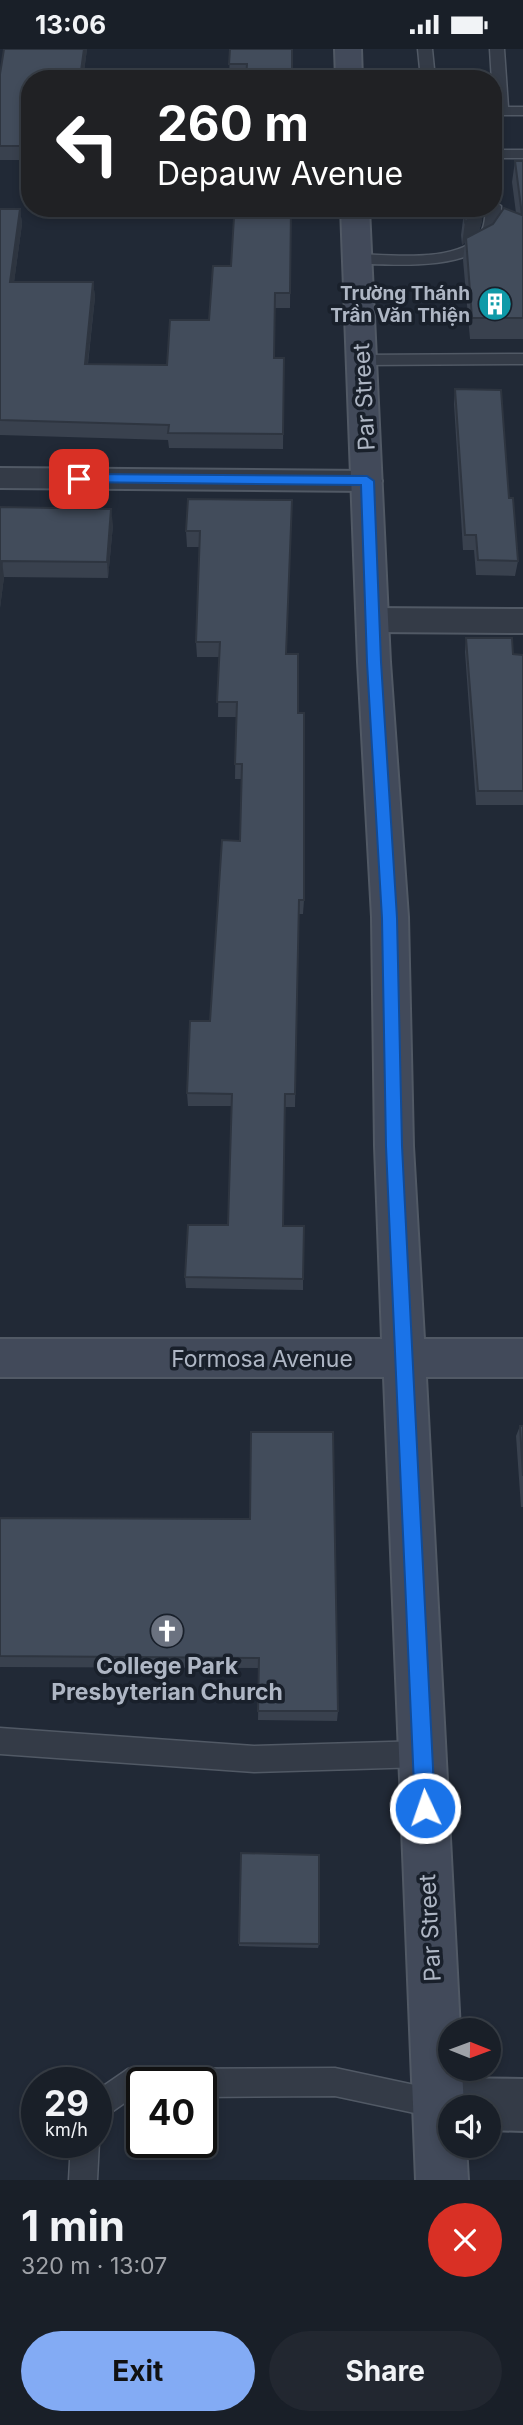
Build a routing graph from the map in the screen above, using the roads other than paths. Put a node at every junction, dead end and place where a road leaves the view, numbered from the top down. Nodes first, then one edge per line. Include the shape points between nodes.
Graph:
1 (348, 49) edge
2 (425, 49) edge
3 (497, 49) edge
4 (349, 70) edge
5 (427, 70) edge
6 (497, 70) edge
7 (502, 111) edge
8 (523, 111) edge
9 (502, 154) edge
10 (523, 154) edge
11 (356, 217) edge
12 (493, 217) edge
13 (358, 259) junction
14 (523, 359) edge
15 (362, 360) junction
16 (0, 478) edge
17 (367, 481) junction
18 (373, 620) junction
19 (523, 621) edge
20 (0, 1358) edge
21 (523, 1358) edge
22 (405, 1359) junction
23 (0, 1741) edge
24 (423, 1754) junction
25 (217, 2083) edge
26 (126, 2085) edge
27 (112, 2096) edge
28 (438, 2104) joint
29 (501, 2105) edge
30 (523, 2105) edge
31 (84, 2158) edge
32 (441, 2158) edge
33 (83, 2180) edge
34 (442, 2180) edge

1 - 4 street
2 - 5 lane
3 - 6 lane
7 - 8 lane
9 - 10 lane
11 - 13 street, Par Street
12 - 13 lane via 491,232 467,252 443,258
13 - 15 street, Par Street
14 - 15 lane
15 - 17 street, Par Street
16 - 17 street
17 - 18 street, Par Street
18 - 19 street
18 - 22 street, Par Street via 390,918 394,1146
20 - 22 street, Formosa Avenue
21 - 22 street, Formosa Avenue
22 - 24 street, Par Street
23 - 24 lane via 254,1759
24 - 28 street, Par Street
25 - 28 lane via 335,2082
26 - 27 lane
29 - 30 street
31 - 33 lane
32 - 34 street, Par Street

